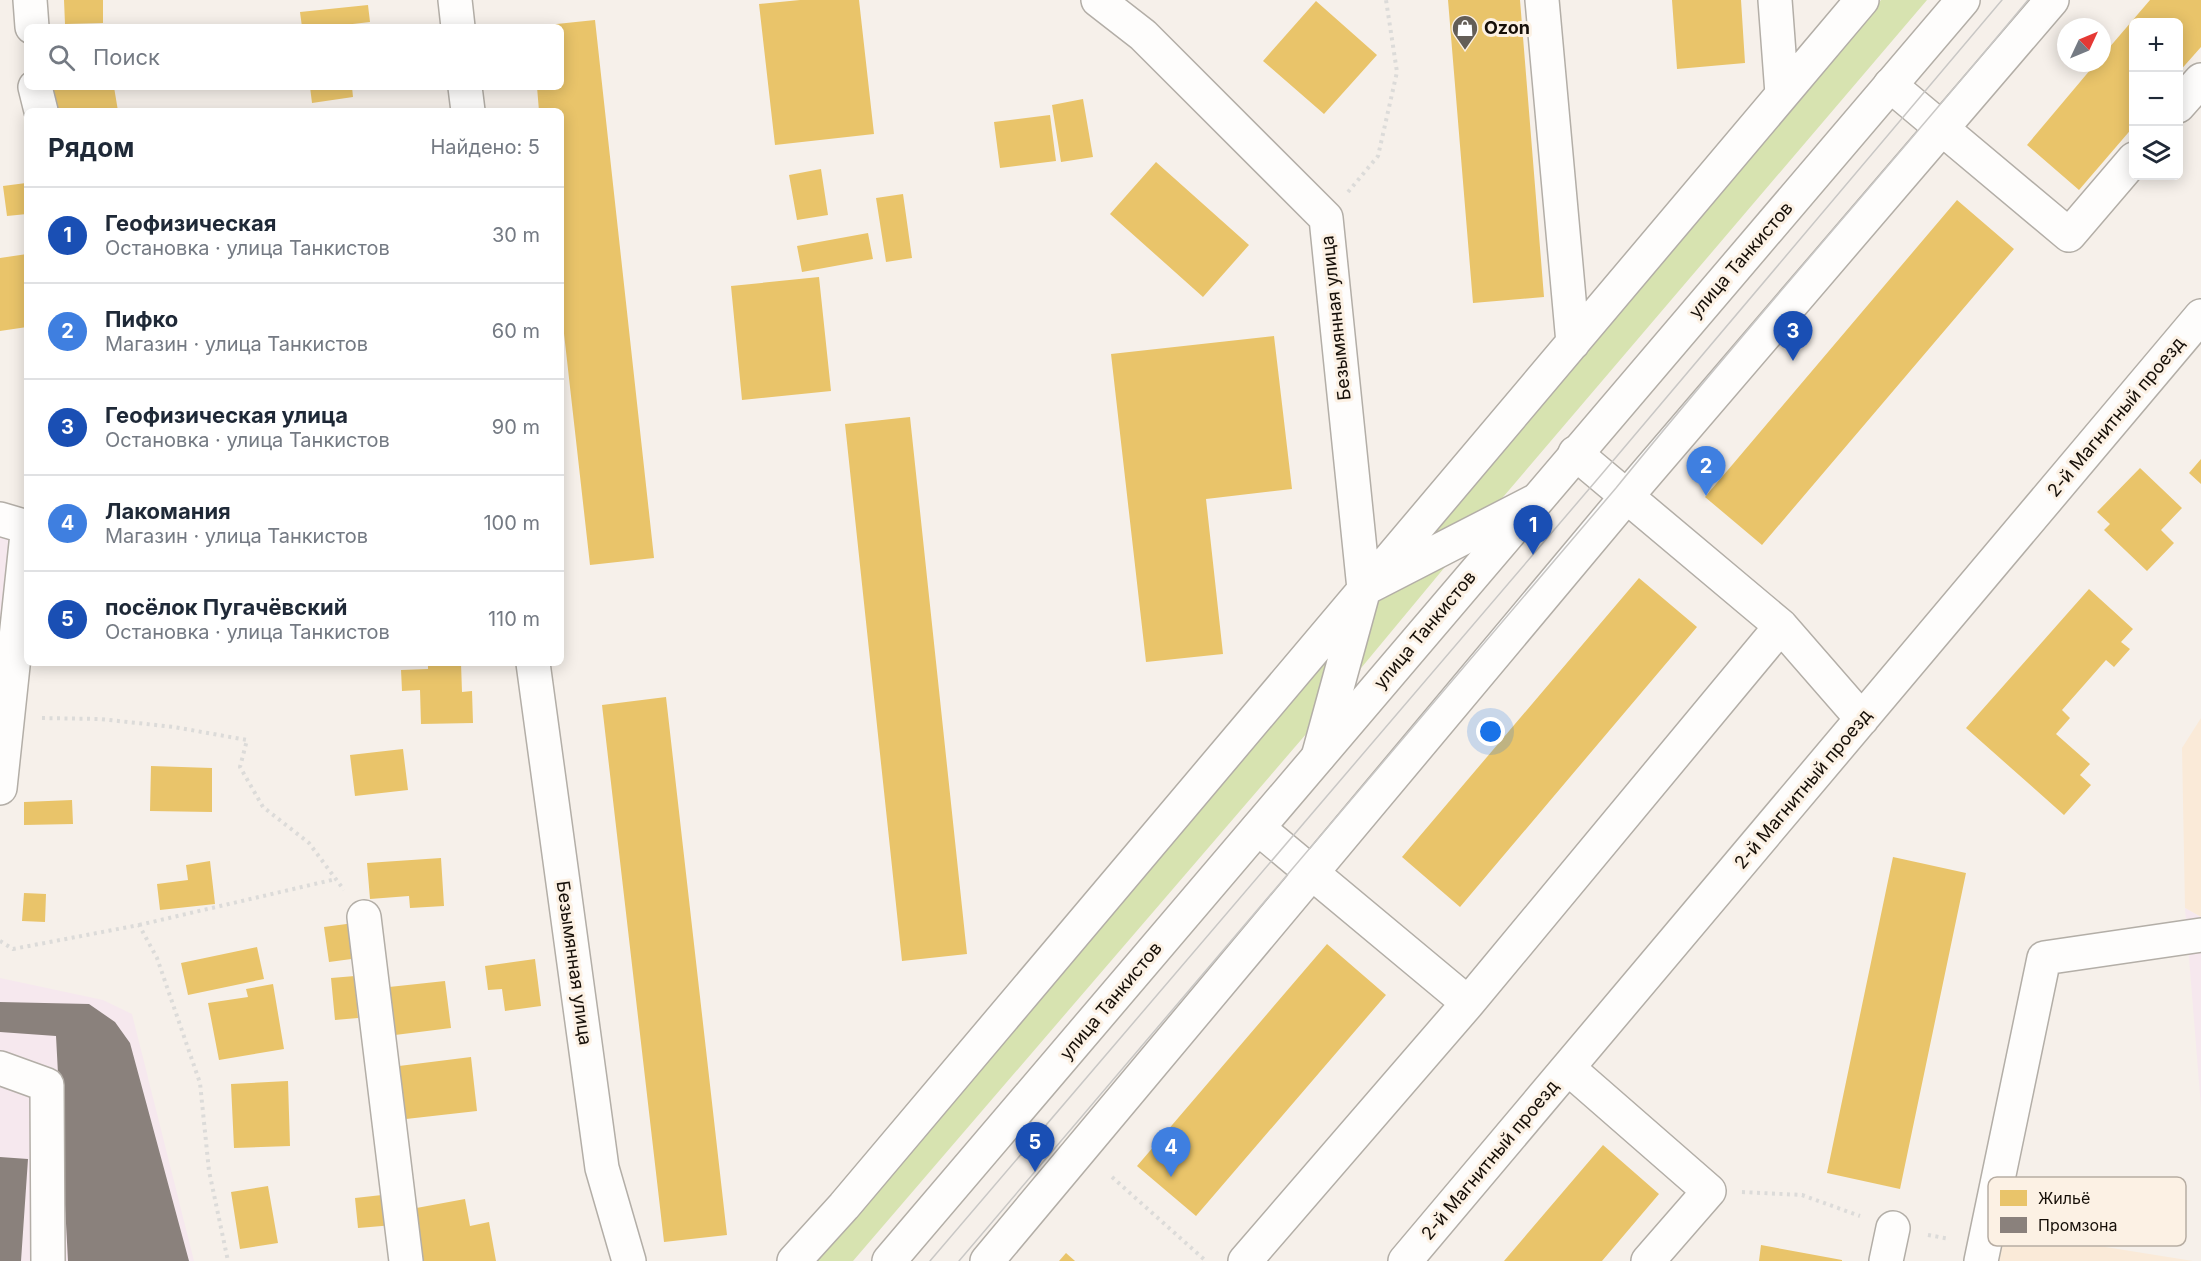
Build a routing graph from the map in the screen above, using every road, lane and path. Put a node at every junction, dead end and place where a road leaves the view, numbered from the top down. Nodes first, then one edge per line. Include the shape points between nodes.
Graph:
1 (30, 0) edge
2 (455, 0) edge
3 (1098, 0) edge
4 (1386, 0) edge
5 (1542, 0) edge
6 (1775, 0) edge
7 (1862, 0) edge
8 (1963, 0) edge
9 (2052, 0) edge
10 (32, 24) edge
11 (458, 24) edge
12 (2201, 80) edge
13 (1890, 85) junction
14 (36, 90) edge
15 (465, 90) edge
16 (1782, 94) junction
17 (2183, 100) edge
18 (40, 108) edge
19 (468, 108) edge
20 (1941, 130) junction
21 (2129, 164) edge
22 (1326, 218) junction
23 (2201, 316) edge
24 (1573, 342) junction
25 (1575, 453) junction
26 (1627, 496) junction
27 (1533, 502) junction
28 (0, 519) edge
29 (24, 526) edge
30 (24, 562) edge
31 (1364, 589) junction
32 (1781, 626) junction
33 (533, 666) edge
34 (8, 714) junction
35 (1862, 719) junction
36 (1318, 757) junction
37 (0, 788) edge
38 (1258, 828) junction
39 (1311, 872) junction
40 (336, 879) junction
41 (364, 917) joint
42 (139, 925) junction
43 (2201, 935) edge
44 (0, 941) edge
45 (1468, 1003) junction
46 (0, 1068) edge
47 (1568, 1068) junction
48 (1112, 1177) dead end
49 (1998, 1177) edge
50 (1709, 1191) junction
51 (1988, 1225) edge
52 (1893, 1228) junction
53 (1982, 1254) edge
54 (48, 1261) edge
55 (228, 1261) edge
56 (406, 1261) edge
57 (628, 1261) edge
58 (794, 1261) edge
59 (889, 1261) edge
60 (987, 1261) edge
61 (1206, 1261) edge
62 (1245, 1261) edge
63 (1405, 1261) edge
64 (1648, 1261) edge
65 (1886, 1261) edge

1 - 10 street
2 - 11 street
3 - 22 street, Безымянная улица via 1143,35
4 - 22 path via 1397,72 1378,156
5 - 24 street
6 - 16 street
7 - 16 street
8 - 13 street, улица Танкистов
9 - 20 street
12 - 17 street
13 - 20 street
13 - 25 street, улица Танкистов
14 - 18 street
15 - 19 street
16 - 24 street
20 - 21 street via 2069,235
20 - 26 street
22 - 31 street, Безымянная улица
23 - 35 street, 2-й Магнитный проезд
24 - 31 street
25 - 26 street
25 - 27 street, улица Танкистов
26 - 32 street
26 - 39 street
27 - 31 street
27 - 36 street, улица Танкистов
28 - 29 street
30 - 34 street
31 - 36 street
31 - 58 street
32 - 35 street
32 - 45 street
33 - 57 street, Безымянная улица via 602,1168
34 - 37 street
34 - 40 path via 100,718 247,740 240,767 262,807 309,843
35 - 47 street, 2-й Магнитный проезд
36 - 38 street, улица Танкистов
38 - 39 street
38 - 59 street, улица Танкистов
39 - 45 street
39 - 60 street
40 - 41 path
40 - 42 path
41 - 56 street
42 - 44 path via 13,949
42 - 55 path via 157,958 200,1083 209,1171
43 - 49 street via 2044,958
45 - 62 street
46 - 54 street via 47,1085
47 - 50 street
47 - 63 street, 2-й Магнитный проезд
48 - 61 path
50 - 52 path via 1802,1194
50 - 64 street
51 - 53 street
52 - 53 path
52 - 65 street

